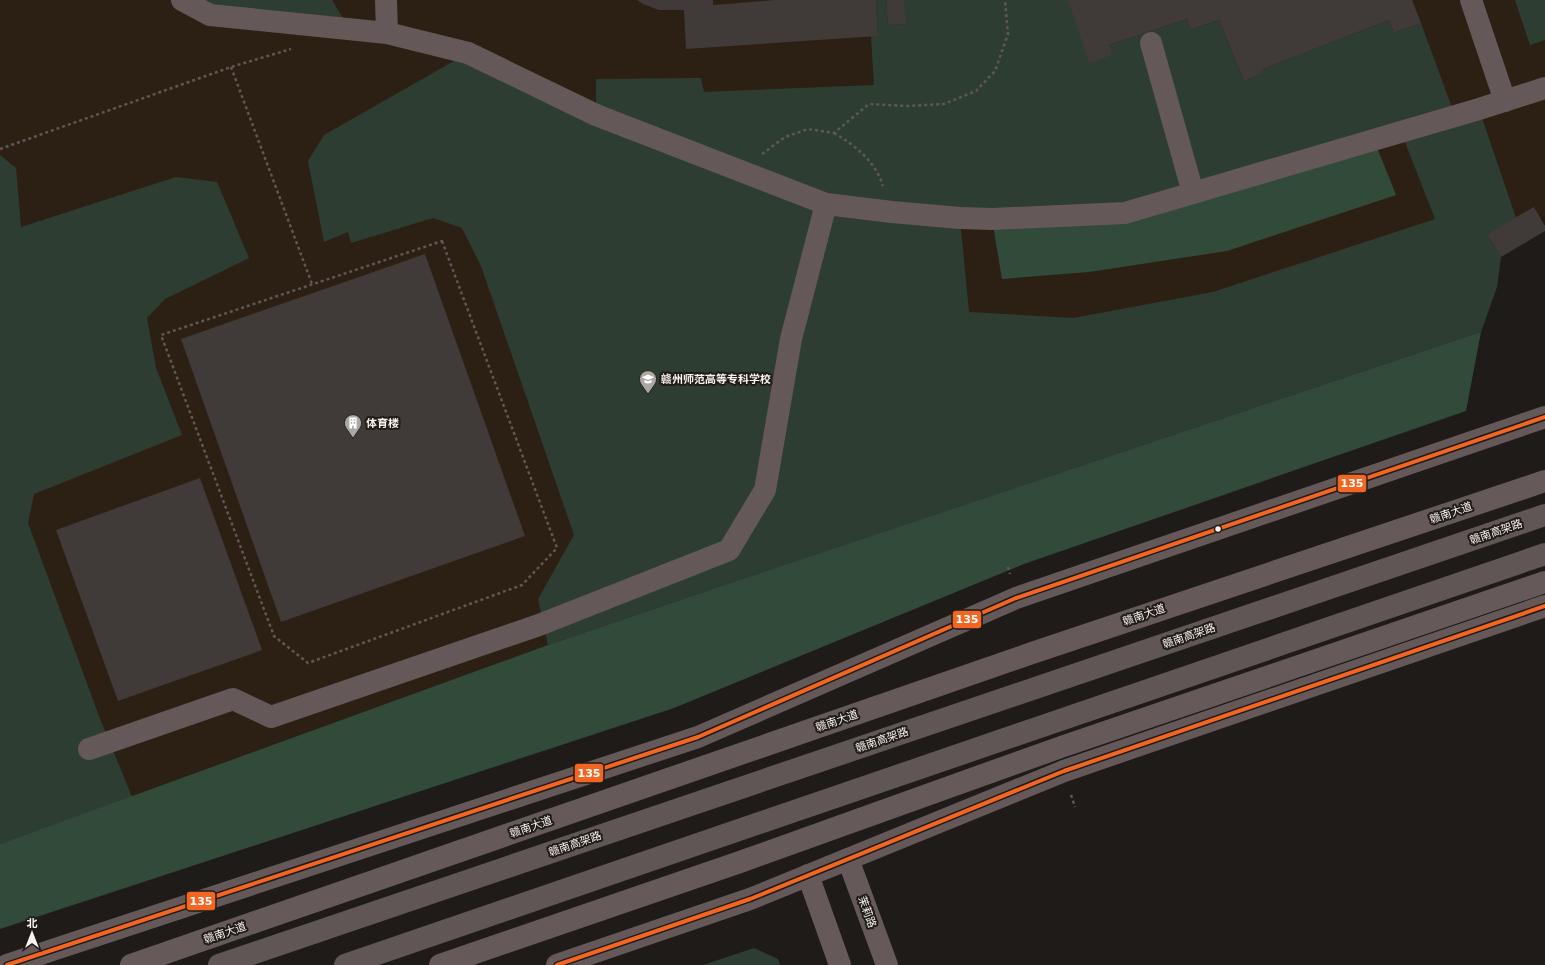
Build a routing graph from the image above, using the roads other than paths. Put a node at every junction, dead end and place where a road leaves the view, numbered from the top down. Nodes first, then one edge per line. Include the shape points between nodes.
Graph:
1 (182, 0) edge
2 (386, 0) edge
3 (1471, 0) edge
4 (387, 33) junction
5 (1151, 43) dead end
6 (1544, 90) edge
7 (1505, 101) junction
8 (1193, 193) junction
9 (826, 204) junction
10 (1545, 417) edge
11 (1545, 481) edge
12 (1545, 515) edge
13 (1545, 554) edge
14 (1545, 582) edge
15 (1545, 606) edge
16 (89, 749) dead end
17 (848, 859) junction
18 (808, 875) junction
19 (7, 965) edge
20 (131, 965) edge
21 (219, 965) edge
22 (345, 965) edge
23 (440, 965) edge
24 (557, 965) edge
25 (840, 965) edge
26 (887, 965) edge

1 - 4 street via 210,15
2 - 4 street
3 - 7 street
4 - 9 street via 468,53 596,115
5 - 8 street
6 - 7 street
7 - 8 street
8 - 9 street via 1125,213 992,219 892,212
9 - 16 street via 791,339 765,490 729,550 538,625 271,716 233,698
10 - 19 street via 1016,598 698,737
11 - 20 main road, 赣南大道 via 1032,653
12 - 21 highway, 赣南高架路, bridge
13 - 22 highway, bridge
14 - 23 main road via 1061,747 740,862
15 - 17 street via 1064,771
17 - 18 street
17 - 26 main road, 茉莉路
18 - 24 street via 750,899
18 - 25 main road

